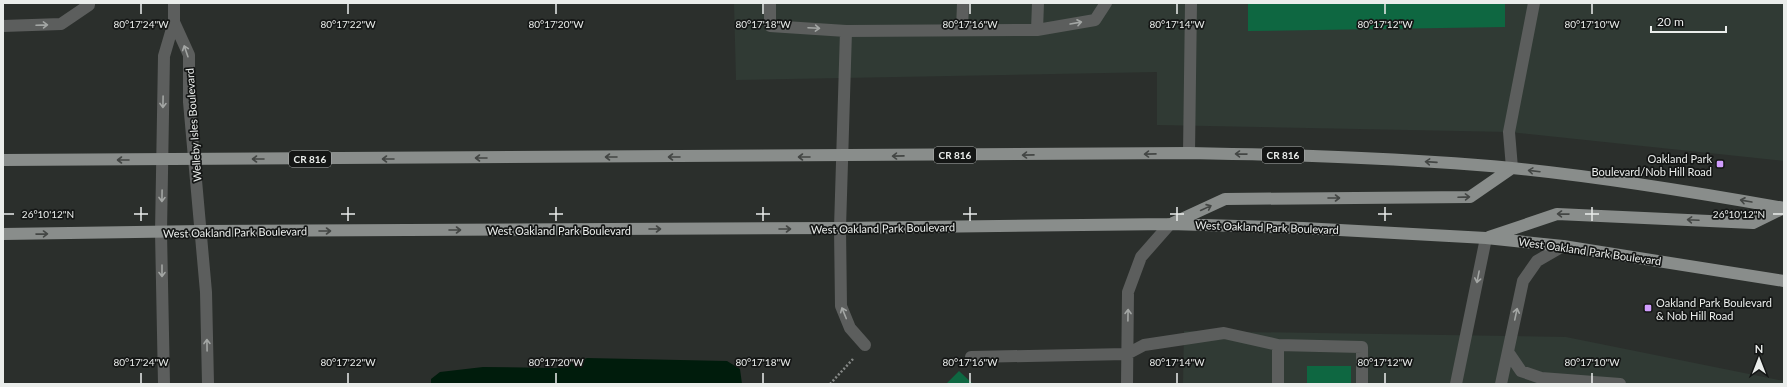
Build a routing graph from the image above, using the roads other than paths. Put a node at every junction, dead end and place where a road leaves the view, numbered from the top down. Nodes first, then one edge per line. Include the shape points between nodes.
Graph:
1 (89, 3) edge
2 (174, 3) edge
3 (770, 3) edge
4 (963, 3) edge
5 (1038, 3) edge
6 (1106, 3) edge
7 (1191, 3) edge
8 (1534, 3) edge
9 (174, 22) junction
10 (3, 26) edge
11 (962, 30) junction
12 (1037, 30) junction
13 (846, 31) junction
14 (1189, 153) junction
15 (843, 156) junction
16 (3, 160) edge
17 (162, 160) junction
18 (194, 160) junction
19 (1512, 168) junction
20 (1784, 208) edge
21 (1170, 224) junction
22 (840, 228) junction
23 (202, 231) junction
24 (161, 232) junction
25 (3, 234) edge
26 (1486, 238) junction
27 (1563, 246) junction
28 (1784, 281) edge
29 (865, 345) road end
30 (1278, 345) junction
31 (1508, 352) junction
32 (1127, 354) junction
33 (971, 357) dead end
34 (164, 384) edge
35 (208, 384) edge
36 (1127, 384) edge
37 (1278, 384) edge
38 (1362, 384) edge
39 (1456, 384) edge
40 (1501, 384) edge
41 (1620, 384) edge

10 -> 1 street via 61,24
2 - 9 street, Welleby Isles Boulevard
3 -> 13 street via 770,26
4 - 11 street
5 - 12 street
12 -> 6 street via 1095,20
7 - 14 street
8 - 19 street via 1509,132
9 -> 17 street, Welleby Isles Boulevard via 164,56
18 -> 9 street, Welleby Isles Boulevard via 189,102 189,55
11 - 12 street
11 - 13 street
13 - 15 street
14 -> 15 main road, CR 816
19 -> 14 main road, CR 816 via 1296,155
15 -> 18 main road, CR 816
15 - 22 street
17 -> 16 main road, CR 816
17 - 18 main road, CR 816
17 -> 24 street, Welleby Isles Boulevard
18 - 23 street, Welleby Isles Boulevard
20 -> 19 main road, CR 816 via 1634,183
21 -> 19 main road via 1224,199 1470,197
20 -> 26 main road via 1753,223 1557,214
21 - 22 main road, West Oakland Park Boulevard
21 - 26 main road, West Oakland Park Boulevard
32 -> 21 street via 1128,292 1141,257
23 -> 22 main road, West Oakland Park Boulevard
29 -> 22 street via 850,328 841,306
23 - 24 main road, West Oakland Park Boulevard
35 -> 23 street, Welleby Isles Boulevard
25 -> 24 main road, West Oakland Park Boulevard
24 -> 34 street, Welleby Isles Boulevard
26 - 27 main road, West Oakland Park Boulevard
26 -> 39 street
27 - 28 main road, West Oakland Park Boulevard
31 -> 27 street via 1523,281 1537,261
30 - 32 street via 1224,333 1144,345
30 - 37 street
30 - 38 street via 1362,347
31 - 40 street
31 - 41 street via 1521,371 1540,378
32 - 33 street
32 - 36 street

